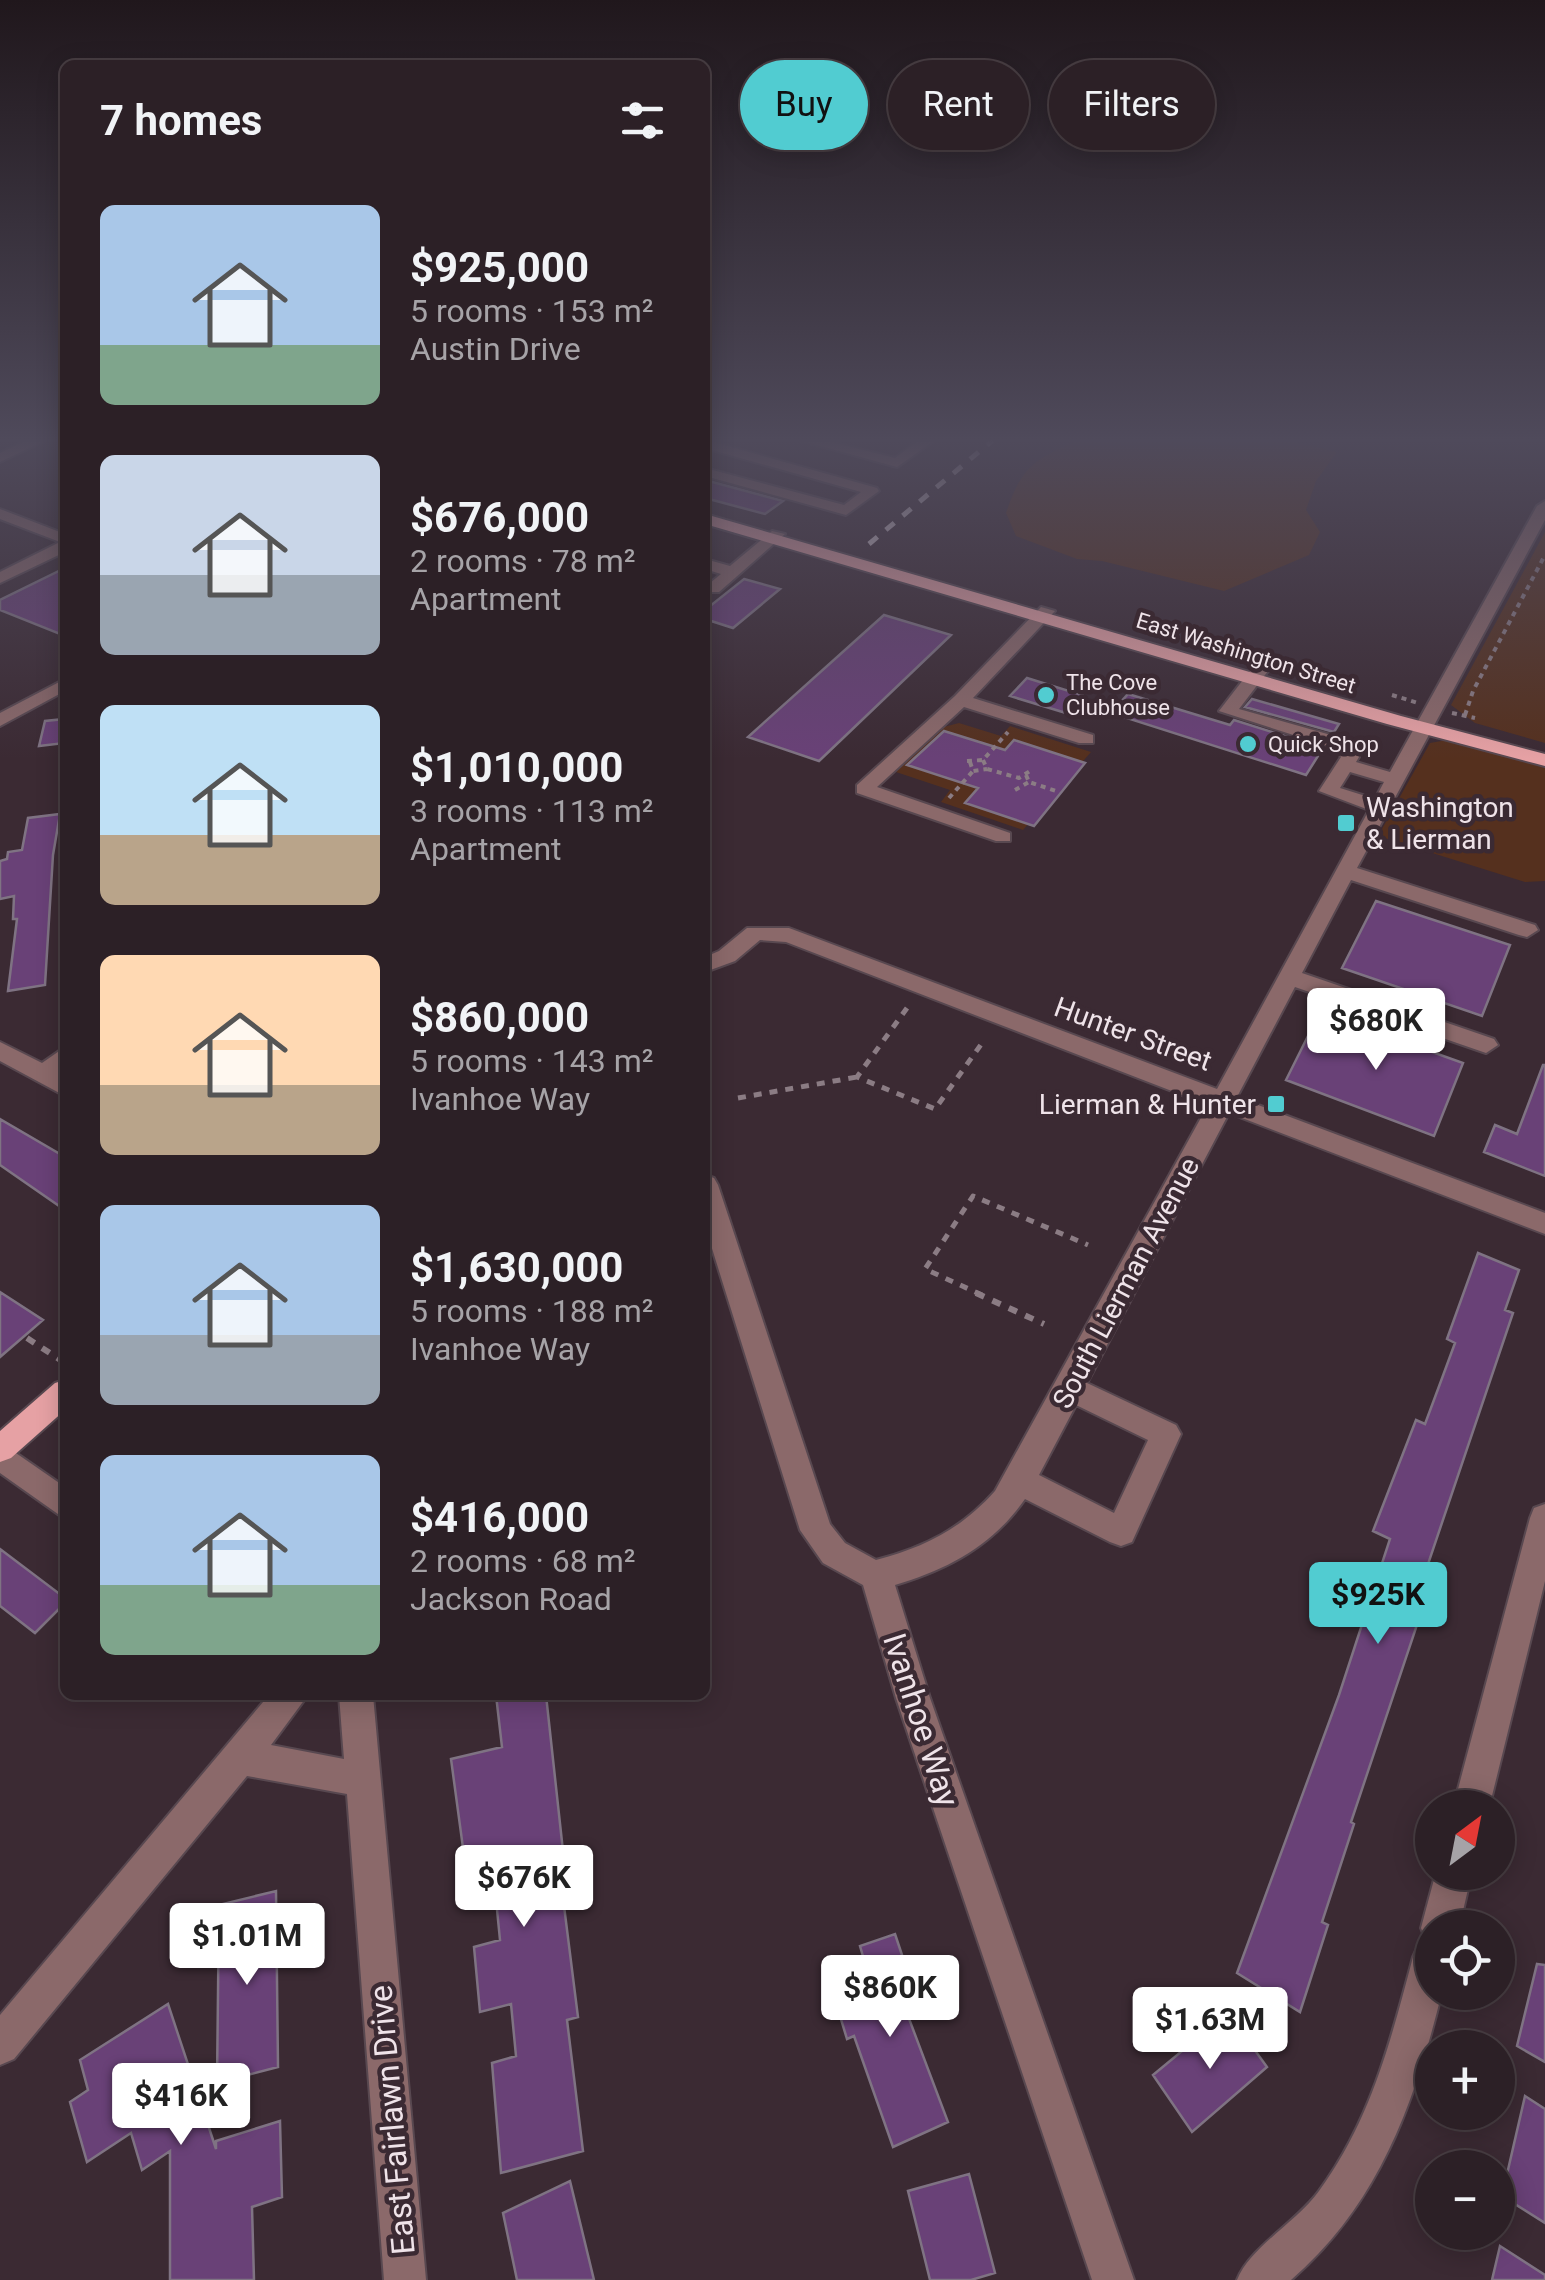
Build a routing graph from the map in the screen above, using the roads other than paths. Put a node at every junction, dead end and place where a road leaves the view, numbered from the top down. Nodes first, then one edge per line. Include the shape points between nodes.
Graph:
1 (59, 546) edge
2 (763, 546) edge
3 (810, 546) edge
4 (1523, 546) edge
5 (710, 566) edge
6 (734, 573) junction
7 (0, 578) edge
8 (710, 588) edge
9 (1044, 613) junction
10 (1256, 675) junction
11 (60, 687) edge
12 (961, 700) junction
13 (0, 720) edge
14 (1427, 724) junction
15 (1086, 740) dead end
16 (1545, 750) edge
17 (1545, 760) edge
18 (1346, 765) junction
19 (1396, 780) junction
20 (1381, 807) junction
21 (1003, 837) dead end
22 (1345, 872) junction
23 (1527, 930) dead end
24 (710, 963) edge
25 (1289, 977) junction
26 (1486, 1045) dead end
27 (0, 1050) edge
28 (54, 1080) edge
29 (1224, 1099) junction
30 (710, 1201) edge
31 (1545, 1224) edge
32 (1069, 1388) junction
33 (60, 1397) edge
34 (0, 1452) edge
35 (1020, 1481) junction
36 (60, 1501) edge
37 (1545, 1518) edge
38 (876, 1575) junction
39 (287, 1700) edge
40 (356, 1700) edge
41 (240, 1757) junction
42 (364, 1780) junction
43 (1476, 1790) edge
44 (1419, 2010) edge
45 (0, 2045) edge
46 (405, 2280) edge
47 (1113, 2280) edge
48 (1258, 2280) edge

1 - 7 street
2 - 6 street
3 - 9 main road, East Washington Street
4 - 14 street, South Lierman Avenue
5 - 6 street
6 - 8 street
9 - 10 main road, East Washington Street
9 - 12 street
10 - 14 main road, East Washington Street
10 - 18 street via 1228,711 1346,745
11 - 13 street
12 - 15 street
12 - 21 street via 864,789
14 - 16 main road, East Washington Street
14 - 17 main road, East Washington Street
14 - 19 street, South Lierman Avenue
18 - 19 street
18 - 20 street via 1328,792
19 - 20 street, South Lierman Avenue
20 - 22 street, South Lierman Avenue
22 - 23 street
22 - 25 street, South Lierman Avenue
24 - 29 street, Hunter Street via 755,933 789,935
25 - 26 street
25 - 29 street, South Lierman Avenue
27 - 28 street
29 - 31 street, Hunter Street
29 - 32 street, South Lierman Avenue
30 - 38 street via 816,1530 846,1565
32 - 35 street, South Lierman Avenue
32 - 35 street via 1166,1434 1121,1532
33 - 34 main road
34 - 36 street
35 - 38 street, South Lierman Avenue via 980,1532 954,1549
37 - 43 street
38 - 47 street, Ivanhoe Way via 912,1698
39 - 41 street
40 - 42 street, East Fairlawn Drive
41 - 42 street
41 - 45 street
42 - 46 street, East Fairlawn Drive
44 - 48 street via 1405,2066 1354,2179 1300,2248

